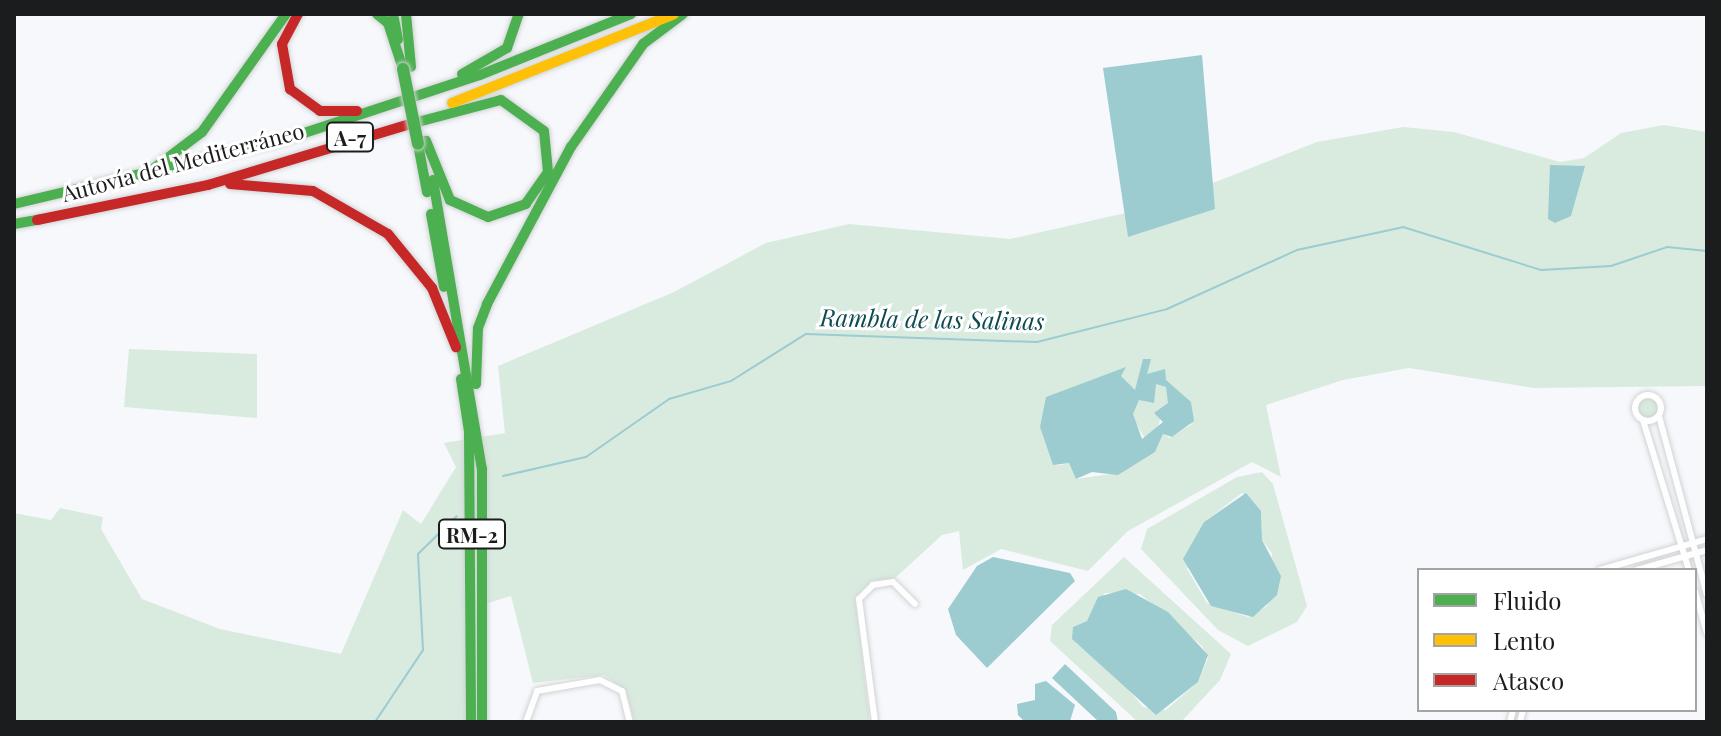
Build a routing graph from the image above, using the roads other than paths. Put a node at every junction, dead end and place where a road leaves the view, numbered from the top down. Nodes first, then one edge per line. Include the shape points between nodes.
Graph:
1 (286, 14) edge
2 (298, 14) edge
3 (377, 14) edge
4 (393, 14) edge
5 (403, 14) edge
6 (519, 14) edge
7 (612, 14) edge
8 (631, 14) edge
9 (674, 14) edge
10 (683, 14) edge
11 (407, 68) junction
12 (458, 76) junction
13 (357, 111) junction
14 (422, 143) junction
15 (153, 169) junction
16 (208, 185) junction
17 (46, 198) junction
18 (14, 204) edge
19 (37, 220) junction
20 (14, 224) edge
21 (456, 347) junction
22 (1659, 416) junction
23 (1643, 420) junction
24 (478, 427) junction
25 (1707, 539) edge
26 (1692, 544) junction
27 (1683, 547) junction
28 (1707, 550) edge
29 (1695, 553) junction
30 (1685, 556) junction
31 (1607, 568) edge
32 (1644, 568) edge
33 (1688, 568) edge
34 (1707, 595) edge
35 (1697, 598) edge
36 (915, 604) dead end
37 (1707, 633) edge
38 (471, 722) edge
39 (482, 722) edge
40 (526, 722) edge
41 (630, 722) edge
42 (875, 722) edge

1 - 15 main road via 202,132
2 - 13 main road via 282,44 290,89 320,111
3 - 11 main road via 388,23
4 - 11 main road
5 - 11 main road
6 - 12 main road via 507,48
7 - 12 main road
8 - 17 main road, Autovía del Mediterráneo / A-7 via 364,115 209,161
9 - 19 main road, Autovía del Mediterráneo / A-7 via 398,122
10 - 24 main road via 625,66 487,304 478,328
11 - 14 main road, RM-2
12 - 13 main road
13 - 15 main road
14 - 16 main road via 450,200 488,217 526,204 548,172 544,131 531,115 501,100
14 - 21 main road, RM-2
14 - 24 main road, RM-2
15 - 17 main road
16 - 19 main road
16 - 21 main road via 284,185 353,209 416,264
17 - 18 main road, Autovía del Mediterráneo / A-7
19 - 20 main road, Autovía del Mediterráneo / A-7
21 - 38 main road, RM-2 via 469,431
22 - 23 street
22 - 23 street via 1661,403 1647,395 1635,406
22 - 26 street
23 - 27 street
24 - 39 main road, RM-2
25 - 26 street
26 - 27 street
26 - 29 street
27 - 30 street
27 - 31 street
28 - 29 street
29 - 30 street
29 - 34 street
30 - 32 street
30 - 33 street
35 - 37 street
36 - 42 street via 893,582 873,585 859,599
40 - 41 street via 537,691 600,680 622,691

